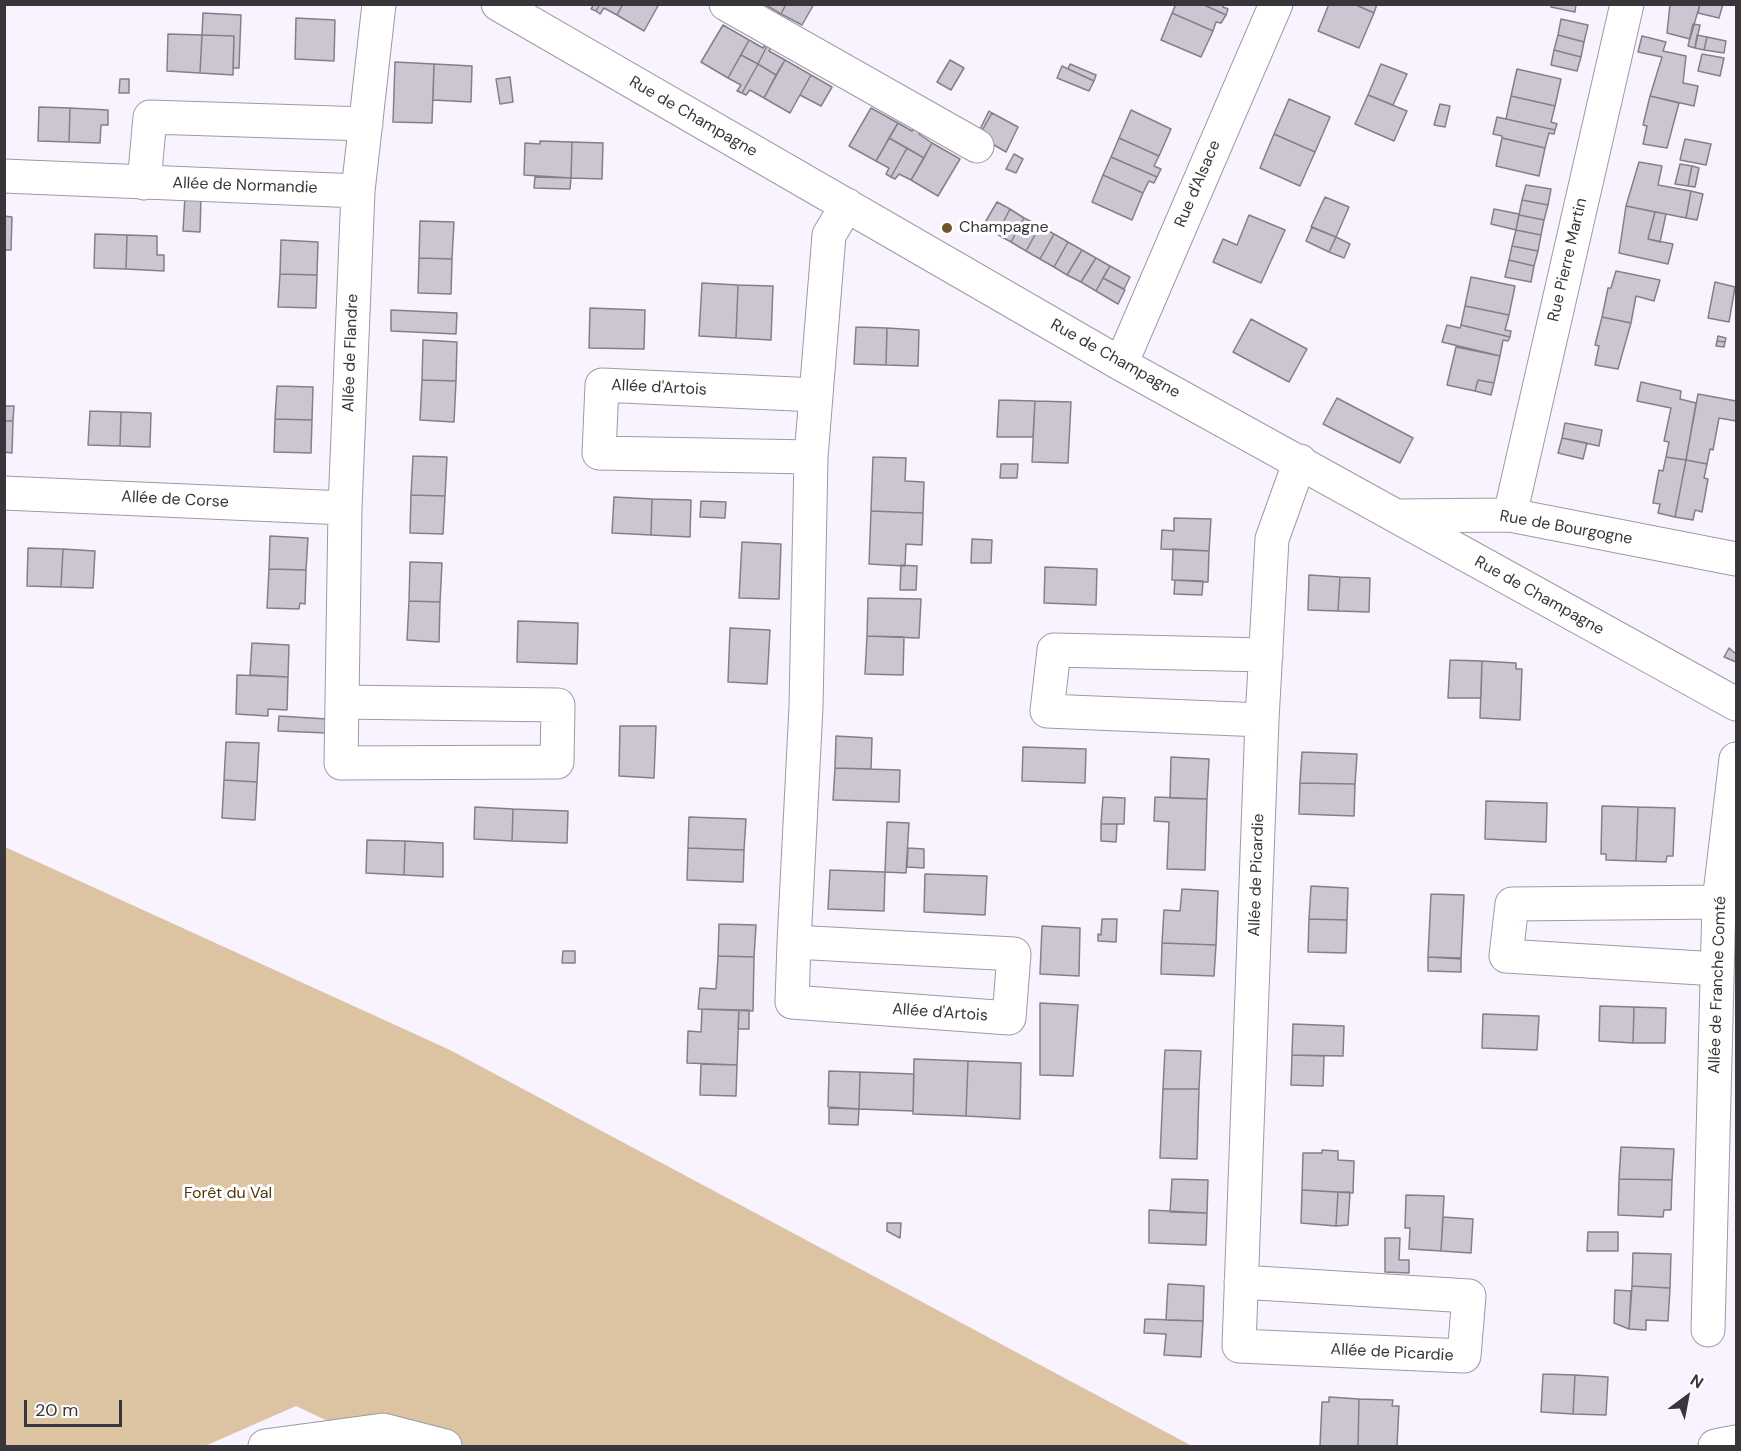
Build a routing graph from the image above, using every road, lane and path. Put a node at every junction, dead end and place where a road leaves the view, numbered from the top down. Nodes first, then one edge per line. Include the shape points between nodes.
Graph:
1 (380, 4) edge
2 (498, 4) edge
3 (726, 4) edge
4 (1276, 4) edge
5 (1627, 4) edge
6 (366, 124) junction
7 (977, 146) dead end
8 (4, 176) edge
9 (138, 182) junction
10 (358, 190) junction
11 (847, 205) junction
12 (1121, 364) junction
13 (816, 395) junction
14 (811, 457) junction
15 (1300, 461) junction
16 (4, 493) edge
17 (345, 508) junction
18 (1510, 515) junction
19 (1395, 516) junction
20 (1737, 559) edge
21 (1266, 656) junction
22 (342, 702) junction
23 (1737, 704) edge
24 (1263, 720) junction
25 (1737, 759) edge
26 (1719, 902) junction
27 (794, 942) junction
28 (1717, 969) junction
29 (1725, 1141) edge
30 (1725, 1200) edge
31 (1241, 1282) junction
32 (1708, 1330) dead end
33 (1737, 1442) edge
34 (265, 1446) edge
35 (445, 1446) edge
36 (1715, 1446) edge

1 - 6 street, Allée de Flandre
2 - 11 street, Rue de Champagne
3 - 7 street
4 - 12 street, Rue d'Alsace
5 - 18 street, Rue Pierre Martin
6 - 9 street via 150,117
6 - 10 street, Allée de Flandre
8 - 9 street, Allée de Normandie
9 - 10 street, Allée de Normandie
10 - 17 street, Allée de Flandre
11 - 12 street, Rue de Champagne
11 - 13 street, Allée d'Artois via 829,235
12 - 15 street, Rue de Champagne
13 - 14 street, Allée d'Artois
13 - 14 street, Allée d'Artois via 602,385 599,453
14 - 27 street, Allée d'Artois via 806,707
15 - 19 street, Rue de Champagne
15 - 21 street, Allée de Picardie via 1272,539
16 - 17 street, Allée de Corse
17 - 22 street, Allée de Flandre
18 - 19 street, Rue de Bourgogne
18 - 20 street, Rue de Bourgogne
19 - 23 street, Rue de Champagne
21 - 24 street, Allée de Picardie
21 - 24 street via 1054,650 1047,711
22 - 22 street, Allée de Flandre via 558,705 557,762 342,763
24 - 31 street, Allée de Picardie
25 - 26 street, Allée de Franche Comté
26 - 28 street, Allée de Franche Comté
26 - 28 street via 1512,904 1506,956
27 - 27 street, Allée d'Artois via 792,1002 1009,1018 1014,954
28 - 29 street, Allée de Franche Comté
29 - 30 street, Allée de Franche Comté
30 - 32 street, Allée de Franche Comté
31 - 31 street, Allée de Picardie via 1469,1296 1464,1356 1239,1346
33 - 36 street
34 - 35 street via 383,1430

